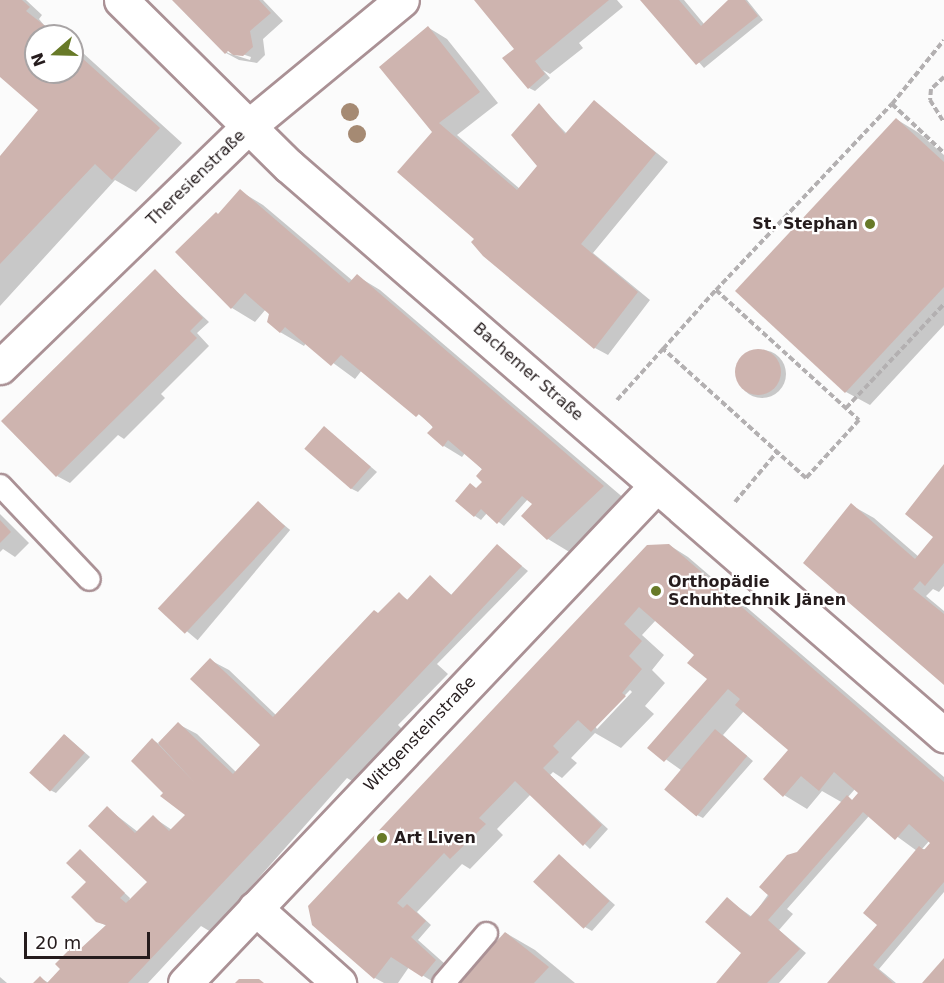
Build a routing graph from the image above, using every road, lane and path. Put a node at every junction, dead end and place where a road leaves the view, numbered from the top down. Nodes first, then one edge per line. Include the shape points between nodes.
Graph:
1 (121, 0) edge
2 (402, 0) edge
3 (944, 40) edge
4 (944, 77) edge
5 (892, 104) junction
6 (944, 122) edge
7 (249, 126) junction
8 (944, 153) edge
9 (716, 290) junction
10 (944, 304) edge
11 (663, 349) junction
12 (0, 367) edge
13 (846, 408) junction
14 (592, 428) junction
15 (777, 452) junction
16 (0, 485) edge
17 (656, 486) junction
18 (711, 533) junction
19 (89, 579) dead end
20 (944, 735) edge
21 (255, 908) junction
22 (486, 933) dead end
23 (185, 983) edge
24 (339, 983) edge
25 (443, 983) edge

1 - 7 street, Bachemer Straße
2 - 7 street, Theresienstraße
3 - 5 path
4 - 6 path via 932,89 930,100
5 - 8 path
5 - 9 path
7 - 12 street, Theresienstraße
7 - 14 street, Bachemer Straße
9 - 11 path
9 - 13 path
10 - 13 path
11 - 14 path
11 - 15 path
13 - 15 path via 859,420 806,478
14 - 17 street, Bachemer Straße
15 - 18 path
16 - 19 lane
17 - 18 street, Bachemer Straße
17 - 21 street, Wittgensteinstraße
18 - 20 street, Bachemer Straße
21 - 23 street, Wittgensteinstraße
21 - 24 street
22 - 25 lane

